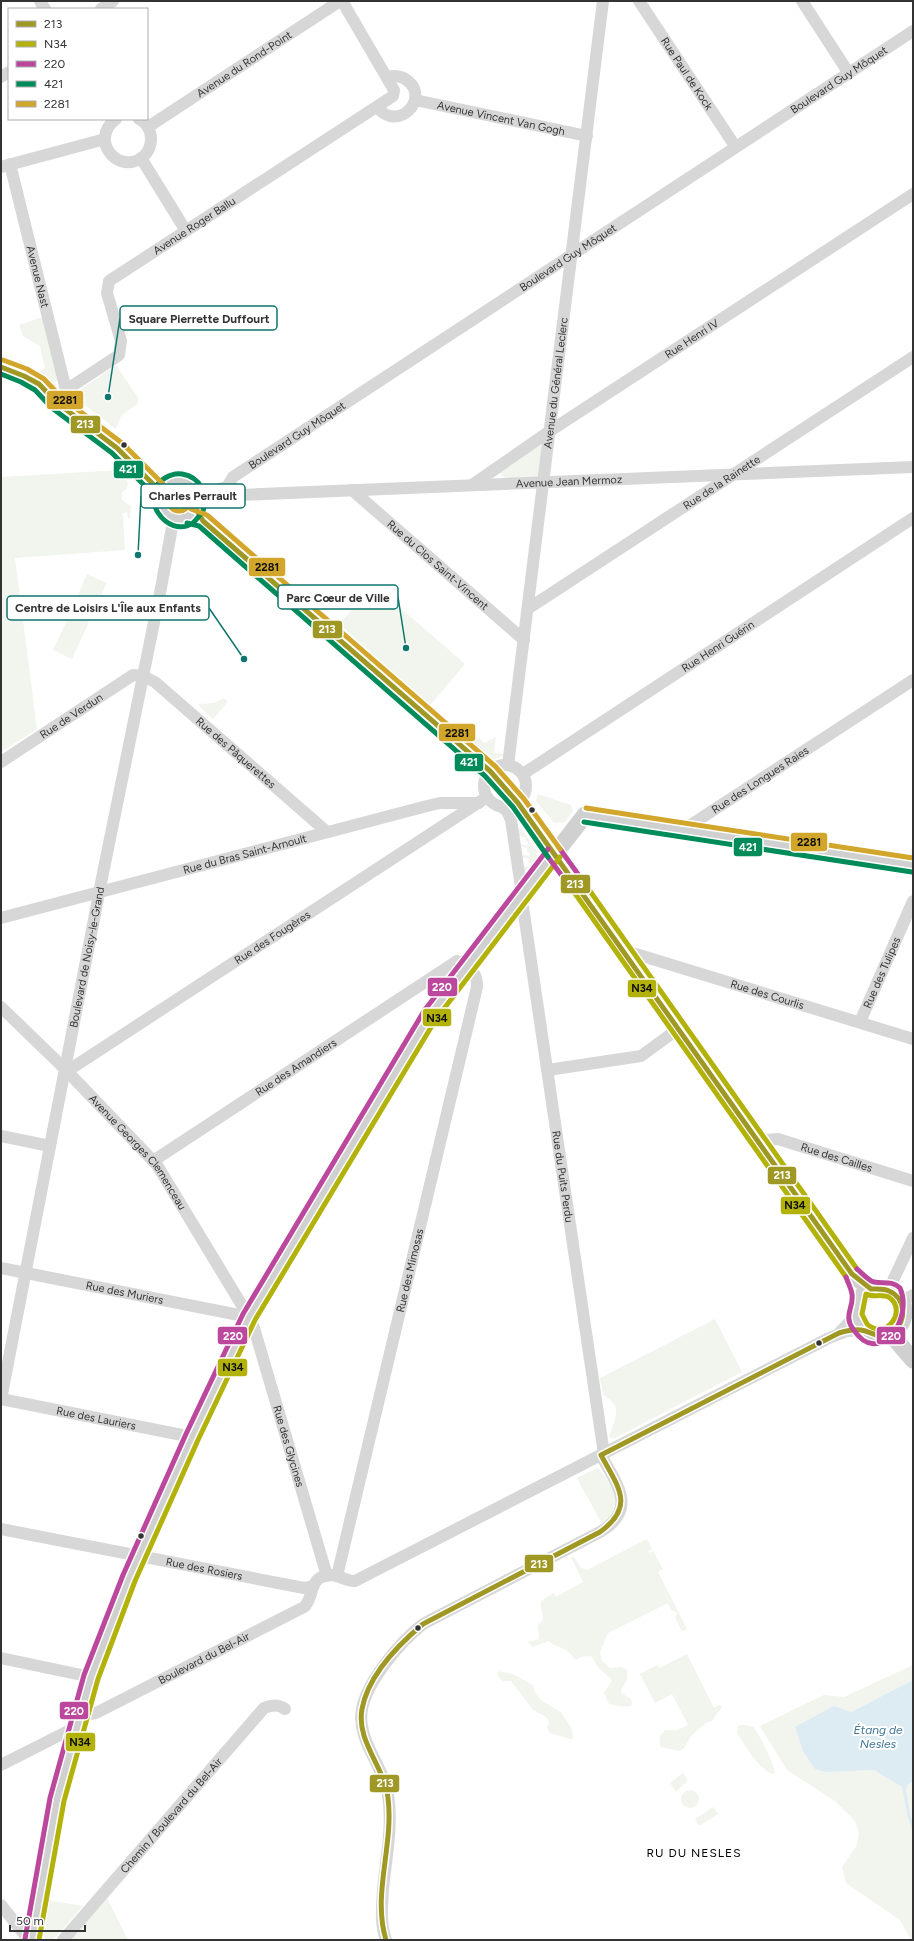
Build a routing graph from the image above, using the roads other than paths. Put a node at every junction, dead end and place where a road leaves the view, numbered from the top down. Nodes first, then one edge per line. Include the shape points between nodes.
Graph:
1 (113, 1) edge
2 (341, 1) edge
3 (603, 1) edge
4 (639, 1) edge
5 (802, 1) edge
6 (102, 8) edge
7 (913, 31) edge
8 (848, 72) junction
9 (387, 77) junction
10 (414, 100) junction
11 (377, 107) junction
12 (114, 120) edge
13 (144, 123) edge
14 (587, 136) junction
15 (105, 139) junction
16 (735, 146) junction
17 (141, 158) junction
18 (5, 165) edge
19 (913, 194) edge
20 (186, 231) junction
21 (572, 255) junction
22 (913, 357) edge
23 (1, 367) edge
24 (1, 377) edge
25 (61, 396) junction
26 (550, 432) junction
27 (913, 467) edge
28 (732, 475) junction
29 (544, 482) junction
30 (472, 485) junction
31 (227, 487) junction
32 (165, 489) junction
33 (352, 490) junction
34 (196, 510) junction
35 (170, 516) junction
36 (913, 518) edge
37 (529, 608) junction
38 (524, 640) junction
39 (143, 676) junction
40 (913, 680) edge
41 (1, 762) edge
42 (508, 765) junction
43 (490, 771) junction
44 (523, 774) junction
45 (483, 800) junction
46 (510, 805) junction
47 (683, 830) junction
48 (327, 832) junction
49 (554, 854) junction
50 (913, 865) edge
51 (100, 892) junction
52 (522, 896) junction
53 (913, 901) edge
54 (1, 918) edge
55 (622, 950) junction
56 (462, 964) junction
57 (438, 973) junction
58 (453, 986) junction
59 (1, 1007) edge
60 (860, 1022) junction
61 (678, 1029) junction
62 (913, 1039) edge
63 (65, 1069) junction
64 (548, 1070) junction
65 (1, 1136) edge
66 (760, 1144) junction
67 (50, 1146) junction
68 (153, 1160) junction
69 (913, 1181) edge
70 (913, 1238) edge
71 (1, 1268) edge
72 (26, 1273) junction
73 (865, 1294) junction
74 (901, 1295) edge
75 (249, 1317) junction
76 (859, 1323) junction
77 (894, 1330) junction
78 (913, 1352) edge
79 (913, 1360) edge
80 (1, 1399) edge
81 (192, 1436) junction
82 (602, 1454) junction
83 (1, 1529) edge
84 (139, 1556) junction
85 (332, 1576) junction
86 (313, 1586) junction
87 (1, 1658) edge
88 (91, 1677) junction
89 (285, 1709) dead end
90 (78, 1720) junction
91 (1, 1765) edge
92 (1, 1905) edge
93 (29, 1940) edge
94 (32, 1940) edge
95 (63, 1940) edge
96 (386, 1940) edge

1 - 6 street
2 - 9 street
2 - 13 street, Avenue du Rond-Point
3 - 14 street, Avenue du Général Leclerc
4 - 16 street, Rue Paul de Kock
5 - 8 street
7 - 8 street, Boulevard Guy Môquet
8 - 16 street, Boulevard Guy Môquet
9 - 10 street via 396,76 408,81 413,87
9 - 11 street, Avenue Roger Ballu via 394,93
10 - 11 street via 408,112 396,116 383,113
10 - 14 street, Avenue Vincent Van Gogh
11 - 20 street, Avenue Roger Ballu
12 - 15 street
13 - 17 street via 151,140 146,154
14 - 21 street, Avenue du Général Leclerc
15 - 17 street via 109,152 120,161
15 - 18 street
16 - 21 street, Boulevard Guy Môquet
17 - 20 street
18 - 25 street, Avenue Nast
19 - 26 street, Rue Henri IV
20 - 25 street, Avenue Roger Ballu via 109,281 107,293 121,341 119,355
21 - 26 street, Avenue du Général Leclerc
21 - 31 street, Boulevard Guy Môquet via 233,477
22 - 28 street, Rue de la Rainette
23 - 25 main road via 33,380 53,397
24 - 25 main road
25 - 32 main road
26 - 29 street, Avenue du Général Leclerc
26 - 30 street, Rue Henri IV
27 - 28 street, Avenue Jean Mermoz
28 - 29 street, Avenue Jean Mermoz
28 - 37 street, Rue de la Rainette
29 - 30 street, Avenue Jean Mermoz
29 - 37 street, Avenue du Général Leclerc
30 - 33 street, Avenue Jean Mermoz
31 - 33 street, Avenue Jean Mermoz via 239,495
31 - 34 street
32 - 34 main road via 180,481 186,482 195,489
32 - 35 main road via 161,504
33 - 38 street, Rue du Clos Saint-Vincent
34 - 35 main road via 180,519
34 - 43 main road
35 - 39 street, Boulevard de Noisy-le-Grand via 173,524 171,536
36 - 44 street, Rue Henri Guérin
37 - 38 street, Avenue du Général Leclerc
38 - 42 street, Avenue du Général Leclerc
39 - 41 street, Rue de Verdun via 133,675
39 - 48 street, Rue des Pâquerettes via 155,682
39 - 51 street, Boulevard de Noisy-le-Grand
40 - 47 street, Rue des Longues Raies
42 - 43 street via 495,767
42 - 44 street
43 - 45 street via 484,784
43 - 46 main road
44 - 46 street via 526,786 522,798
45 - 46 street
45 - 48 street, Rue du Bras Saint-Arnoult via 440,803
45 - 63 street, Rue des Fougères via 75,1066
46 - 49 main road
46 - 52 street, Rue du Puits Perdu via 507,811 511,820
47 - 49 main road via 585,815
47 - 50 main road
48 - 51 street, Rue du Bras Saint-Arnoult
49 - 52 main road
49 - 55 main road
51 - 54 street, Rue du Bras Saint-Arnoult
51 - 63 street, Boulevard de Noisy-le-Grand
52 - 56 main road
52 - 64 street, Rue du Puits Perdu
53 - 60 street, Rue des Tulipes
55 - 60 street, Rue des Courlis
55 - 61 main road
56 - 57 street, Rue des Amandiers
56 - 58 main road
56 - 85 street, Rue des Mimosas via 477,978 477,987
57 - 58 street
57 - 68 street, Rue des Amandiers
58 - 75 main road via 430,1015
59 - 63 street, Avenue Georges Clemenceau
60 - 62 street, Rue des Courlis
61 - 64 street via 641,1056
61 - 66 main road
63 - 67 street, Boulevard de Noisy-le-Grand
63 - 68 street, Avenue Georges Clemenceau
64 - 82 street, Rue du Puits Perdu
65 - 67 street
66 - 69 street, Rue des Cailles via 778,1139
66 - 73 main road
67 - 72 street, Boulevard de Noisy-le-Grand
68 - 75 street, Avenue Georges Clemenceau
70 - 74 street
71 - 72 street, Rue des Muriers
72 - 75 street, Rue des Muriers
72 - 80 street, Boulevard de Noisy-le-Grand
73 - 74 main road via 883,1288
73 - 76 main road via 856,1304
74 - 77 main road via 904,1313
75 - 81 main road
75 - 85 street, Rue des Glycines
76 - 77 main road via 873,1336
76 - 82 street
77 - 78 main road
77 - 79 main road via 894,1339
80 - 81 street, Rue des Lauriers
81 - 84 main road
82 - 85 street via 358,1580 350,1582
82 - 96 street, Rue du Puits Perdu via 622,1496 619,1513 612,1524 423,1624 401,1645 374,1678 366,1693 361,1710 362,1726 388,1794 390,1822 381,1915
83 - 84 street, Rue des Rosiers
84 - 86 street, Rue des Rosiers via 304,1588
84 - 88 main road
85 - 86 street via 317,1580
86 - 90 street, Boulevard du Bel-Air via 309,1601 304,1607
87 - 88 street
88 - 90 main road
89 - 95 street, Chemin / Boulevard du Bel-Air via 273,1705 264,1708
90 - 91 street, Boulevard du Bel-Air
90 - 94 main road via 57,1799
92 - 93 street

